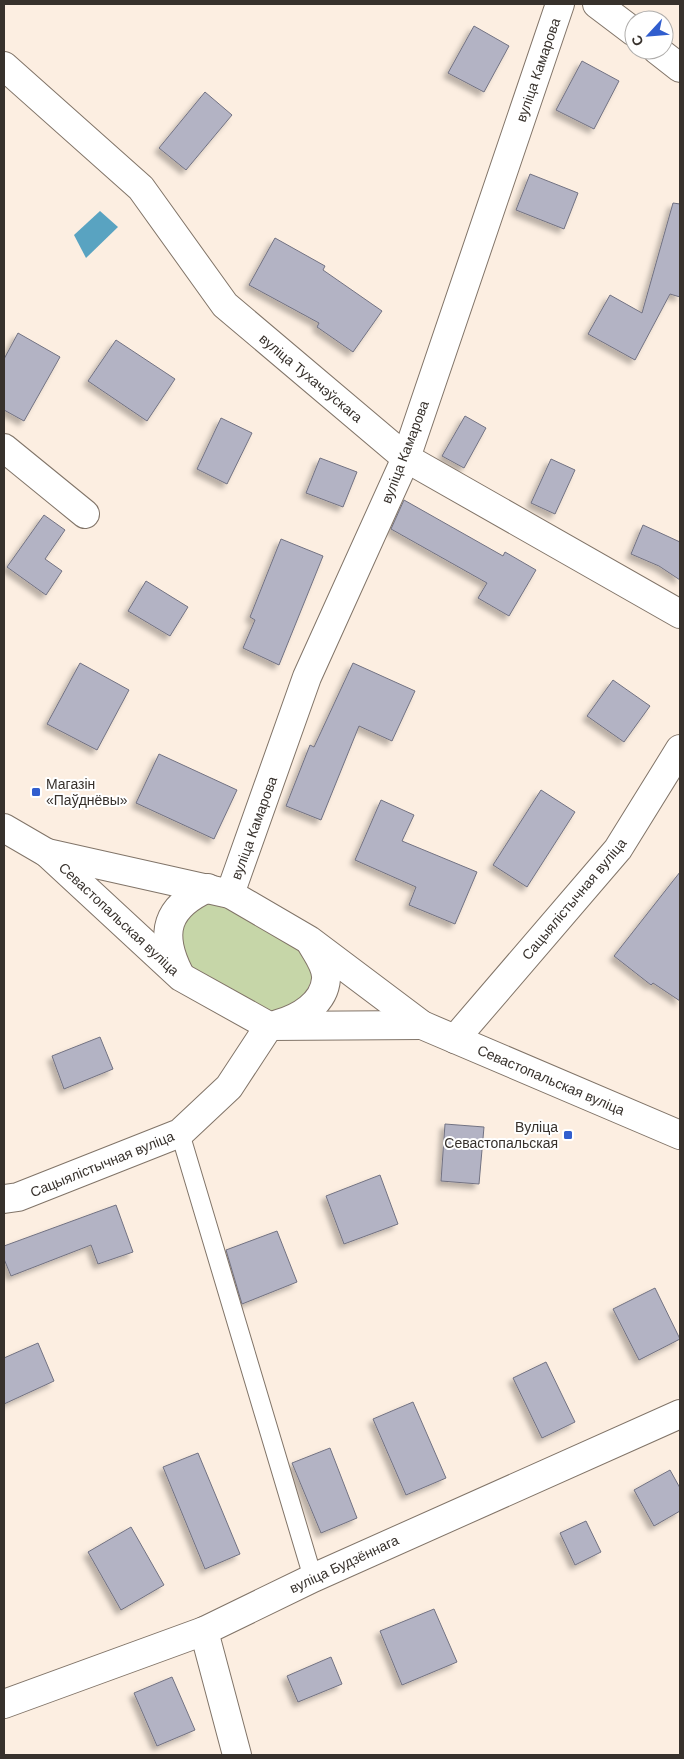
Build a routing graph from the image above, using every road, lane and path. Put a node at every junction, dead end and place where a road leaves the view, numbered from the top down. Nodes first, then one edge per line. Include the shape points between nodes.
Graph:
1 (560, 4) edge
2 (597, 4) edge
3 (624, 24) edge
4 (670, 60) edge
5 (4, 66) edge
6 (680, 68) edge
7 (4, 448) edge
8 (406, 458) junction
9 (85, 514) dead end
10 (680, 614) edge
11 (680, 749) edge
12 (4, 828) edge
13 (47, 853) junction
14 (219, 891) junction
15 (309, 940) junction
16 (181, 977) junction
17 (422, 1025) junction
18 (269, 1026) junction
19 (455, 1039) junction
20 (180, 1133) junction
21 (680, 1135) edge
22 (4, 1199) edge
23 (680, 1414) edge
24 (313, 1578) junction
25 (204, 1631) junction
26 (4, 1704) edge
27 (237, 1755) edge

1 - 8 street, вуліца Камарова
2 - 3 street
4 - 6 street
5 - 8 street, вуліца Тухачэўскага via 141,188 226,305
7 - 9 street
8 - 10 street, вуліца Тухачэўскага
8 - 14 street, вуліца Камарова via 307,677
11 - 19 street, Сацыялістычная вуліца via 618,849
12 - 13 street, Севастопальская вуліца
13 - 14 street, Севастопальская вуліца
13 - 16 street, Севастопальская вуліца
14 - 15 street, Севастопальская вуліца
14 - 16 street via 191,895 178,906 171,920 168,939
15 - 17 street, Севастопальская вуліца
15 - 18 street via 322,961 326,978 322,993 295,1019
16 - 18 street, Севастопальская вуліца
17 - 18 street, Севастопальская вуліца
17 - 19 street, Севастопальская вуліца
18 - 20 street, Сацыялістычная вуліца via 229,1087
19 - 21 street, Севастопальская вуліца
20 - 22 street, Сацыялістычная вуліца via 18,1197
20 - 24 lane
23 - 24 street, вуліца Будзённага
24 - 25 street, вуліца Будзённага
25 - 26 street, вуліца Будзённага
25 - 27 street

